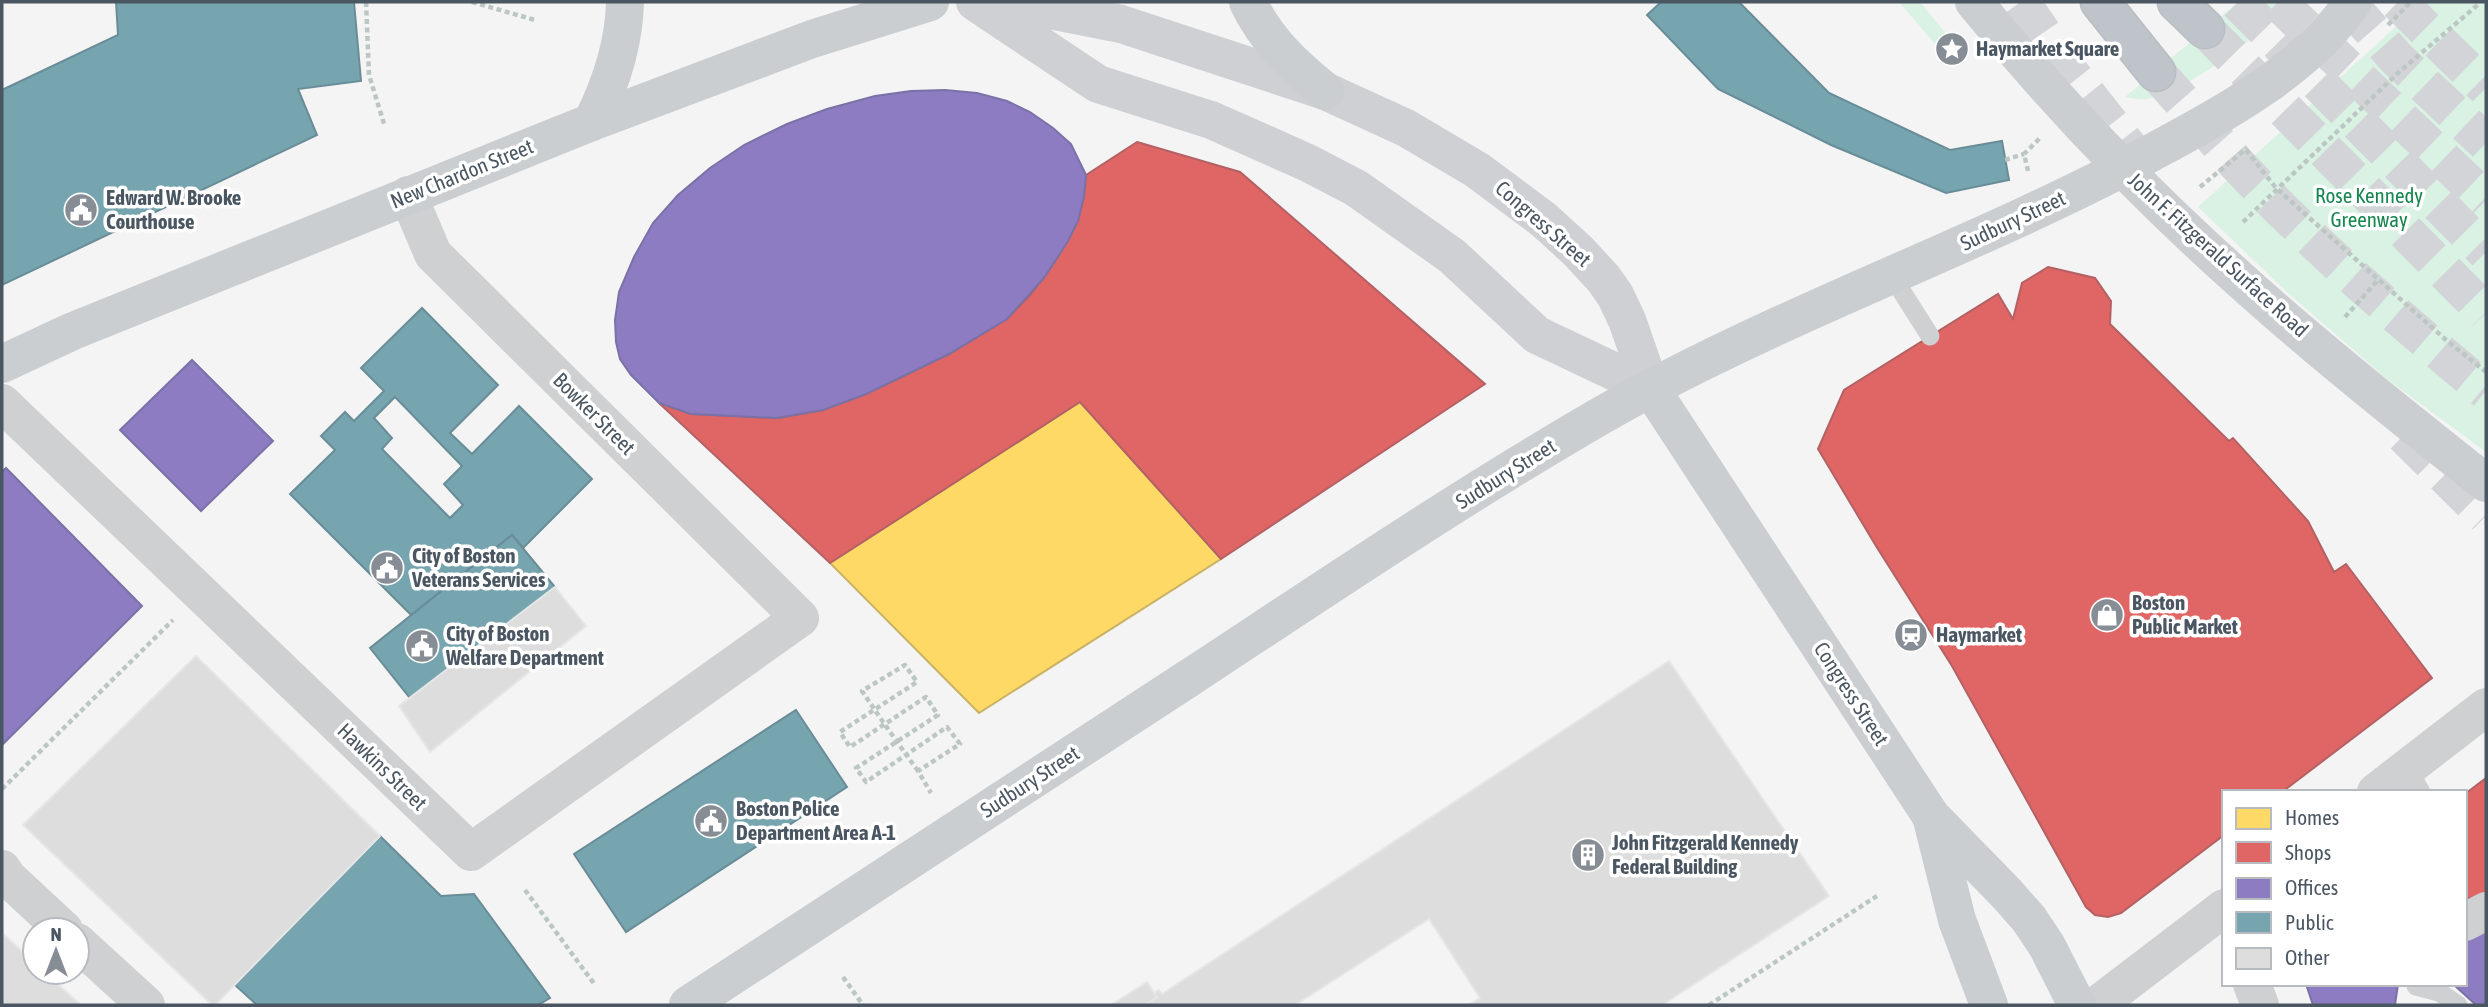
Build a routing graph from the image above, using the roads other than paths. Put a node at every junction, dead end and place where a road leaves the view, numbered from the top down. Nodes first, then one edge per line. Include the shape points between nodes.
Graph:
1 (625, 2) edge
2 (930, 2) edge
3 (975, 2) edge
4 (1009, 2) edge
5 (1248, 2) edge
6 (1974, 2) edge
7 (2100, 2) edge
8 (2177, 2) edge
9 (2353, 2) edge
10 (2205, 29) tunnel mouth
11 (2156, 72) tunnel mouth
12 (1325, 92) junction
13 (592, 122) junction
14 (2123, 168) junction
15 (408, 195) junction
16 (1892, 276) junction
17 (1930, 336) dead end
18 (2, 365) edge
19 (1651, 389) junction
20 (2, 402) edge
21 (2486, 483) edge
22 (800, 618) joint
23 (2486, 708) edge
24 (2414, 780) edge
25 (2382, 790) edge
26 (1931, 816) junction
27 (2, 869) edge
28 (2486, 911) edge
29 (2222, 914) edge
30 (49, 916) edge
31 (2467, 921) edge
32 (91, 955) edge
33 (2253, 986) edge
34 (2415, 992) edge
35 (146, 1005) edge
36 (688, 1005) edge
37 (1989, 1005) edge
38 (2077, 1005) edge
39 (2097, 1005) edge
40 (2260, 1005) edge
41 (2458, 1005) edge

1 - 13 main road via 617,59
2 - 13 main road, New Chardon Street via 812,39
3 - 19 main road via 1098,84 1211,120 1356,188 1452,256 1537,335
4 - 12 main road, Congress Street via 1121,24
5 - 12 main road via 1268,38
6 - 14 main road, John F. Fitzgerald Surface Road
7 - 11 highway
8 - 10 highway
9 - 14 main road, Sudbury Street via 2316,44 2268,83
12 - 19 main road, Congress Street via 1406,128 1477,170 1570,243 1615,295
13 - 15 main road, New Chardon Street
14 - 16 main road, Sudbury Street
14 - 21 main road, John F. Fitzgerald Surface Road via 2244,283
15 - 18 main road, New Chardon Street via 73,331
15 - 22 street, Bowker Street via 433,254
16 - 17 lane
16 - 19 main road, Sudbury Street
19 - 26 main road, Congress Street
19 - 36 main road, Sudbury Street via 1412,532
20 - 22 street, Hawkins Street via 471,852
23 - 24 street
24 - 25 street
26 - 37 main road, Congress Street via 1953,908
26 - 38 main road, Congress Street via 2029,919
27 - 30 street
28 - 31 street
29 - 39 street
32 - 35 street
33 - 40 street
34 - 41 lane via 2439,992

